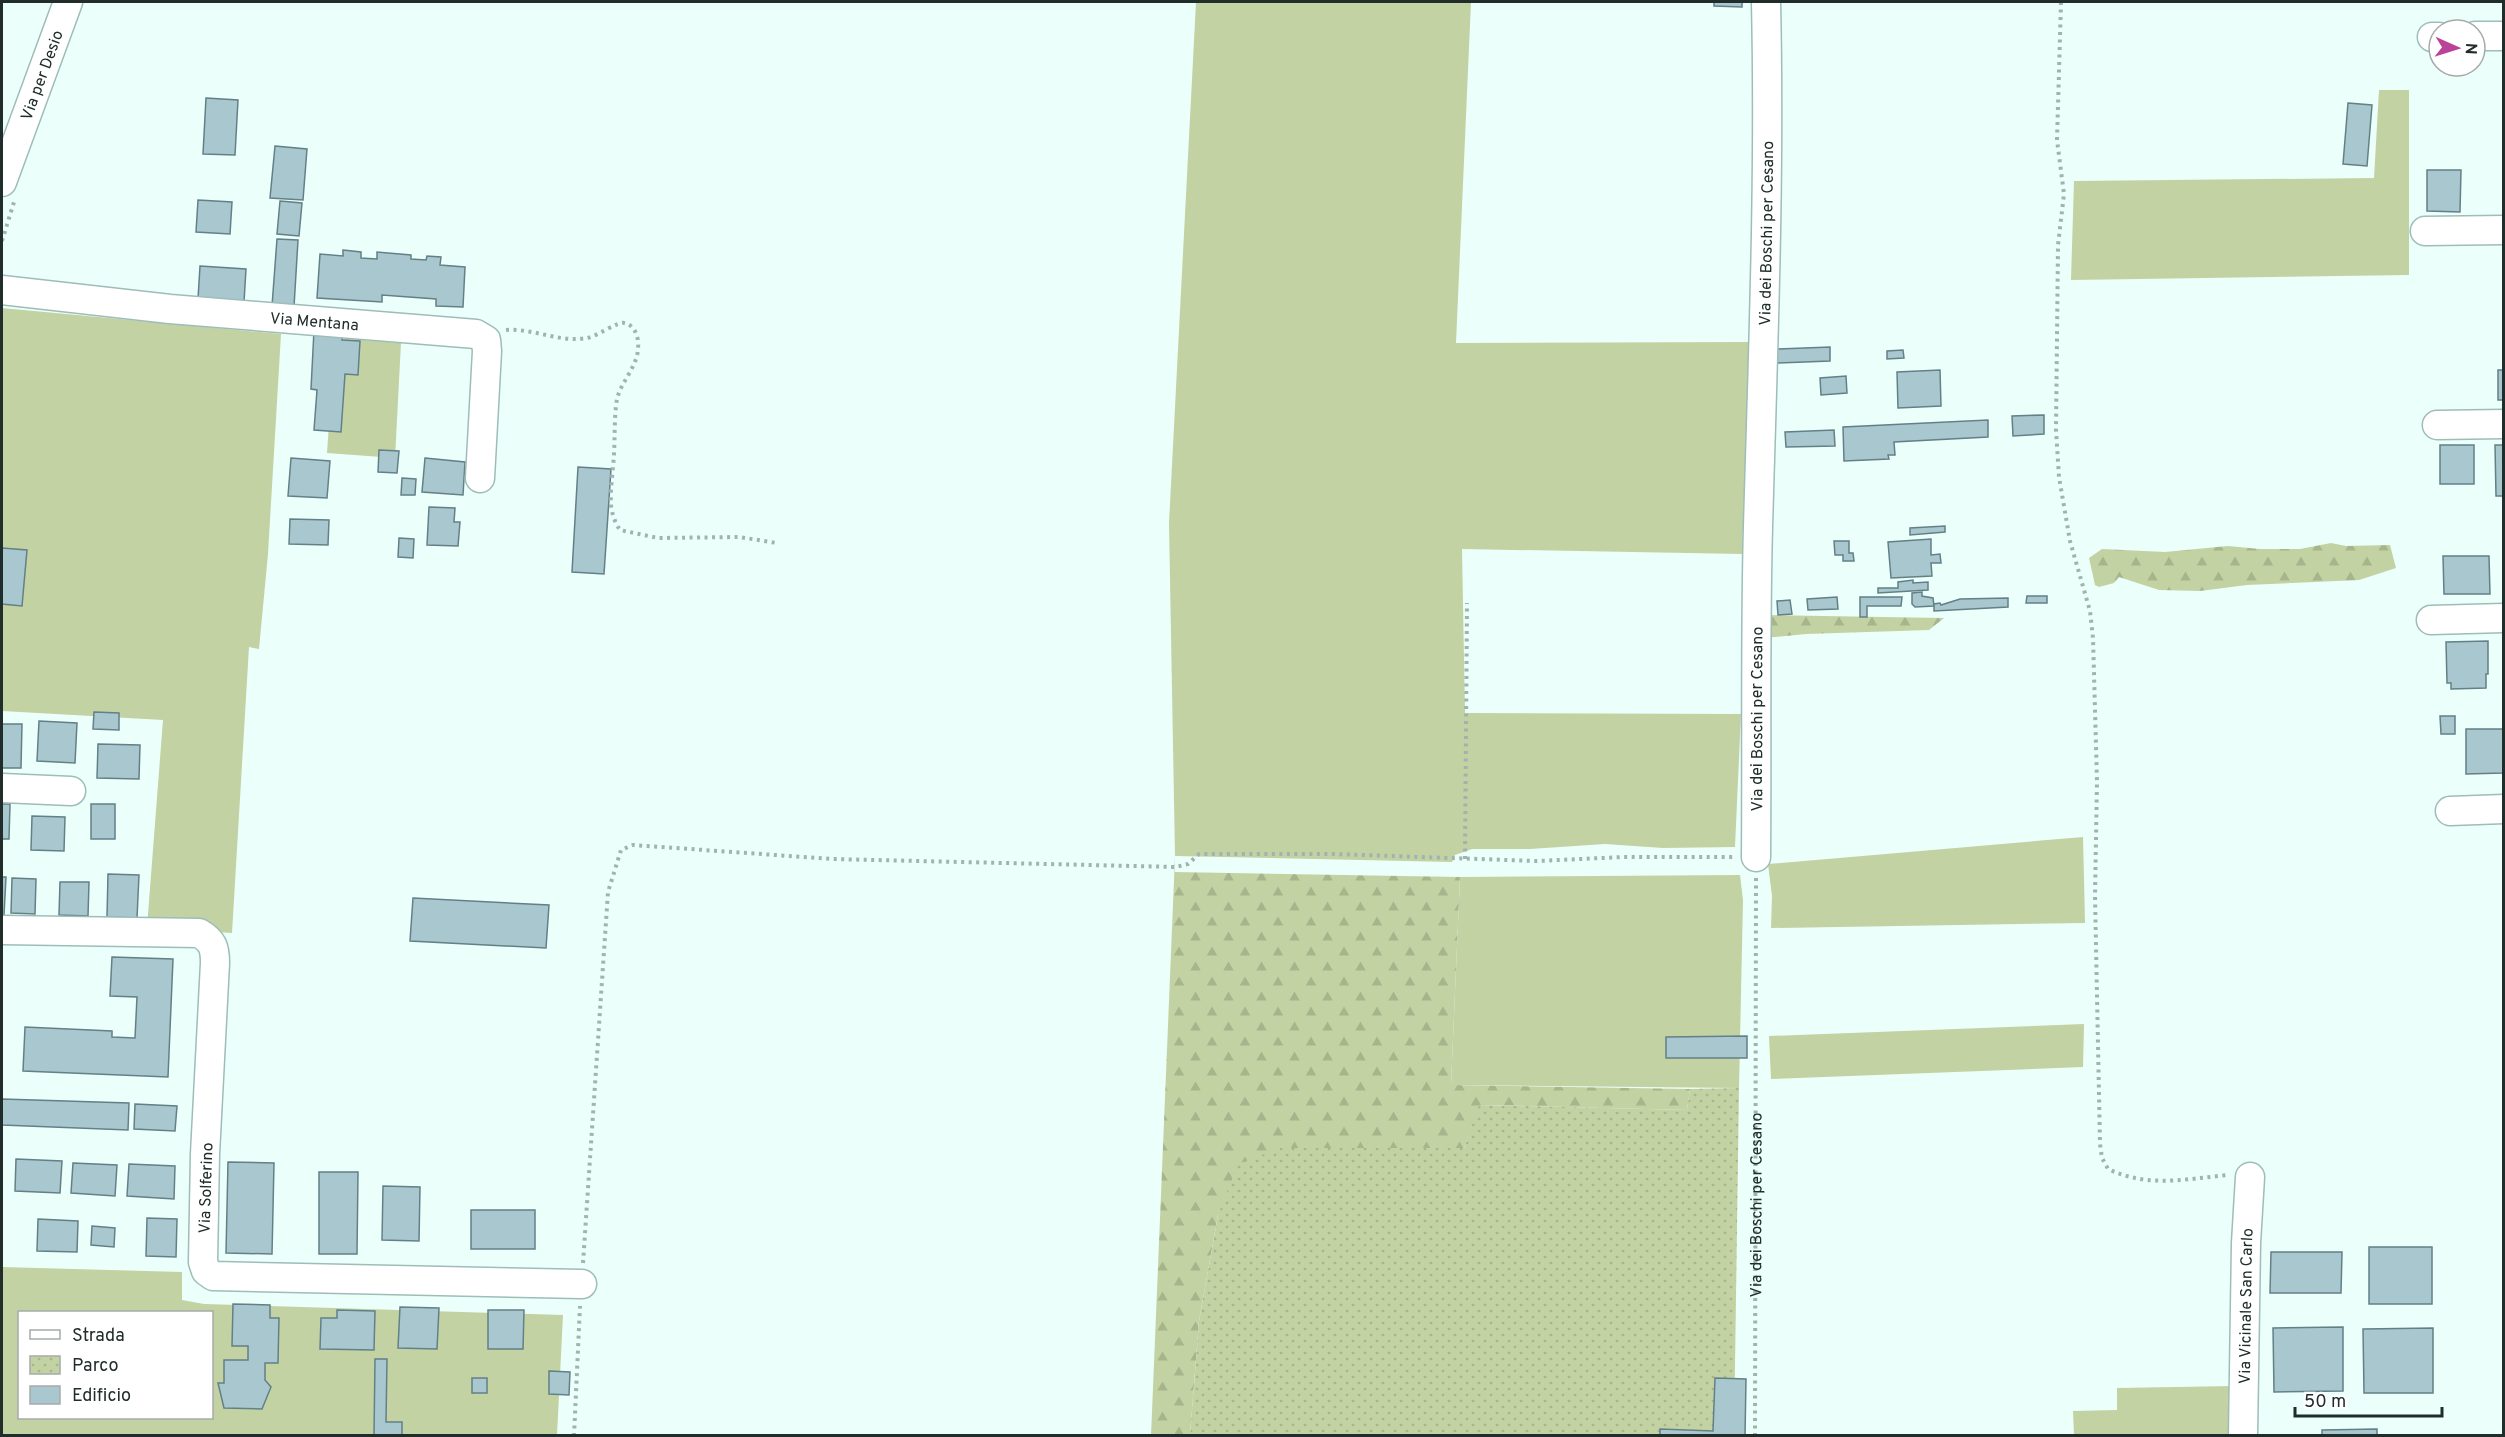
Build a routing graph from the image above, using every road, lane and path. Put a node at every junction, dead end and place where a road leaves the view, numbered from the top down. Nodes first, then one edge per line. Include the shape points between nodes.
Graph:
1 (68, 2) edge
2 (1766, 2) edge
3 (2061, 2) edge
4 (2487, 36) edge
5 (2504, 36) edge
6 (10, 128) edge
7 (2, 182) edge
8 (2504, 230) edge
9 (2425, 231) dead end
10 (2, 290) edge
11 (486, 339) junction
12 (2504, 424) edge
13 (2437, 425) dead end
14 (480, 478) dead end
15 (777, 543) dead end
16 (1467, 603) dead end
17 (2504, 618) edge
18 (2431, 620) dead end
19 (2, 788) edge
20 (71, 791) dead end
21 (2504, 809) edge
22 (2450, 811) dead end
23 (1756, 857) junction
24 (1464, 859) junction
25 (2, 930) edge
26 (2250, 1177) joint
27 (582, 1284) junction
28 (574, 1436) edge
29 (1755, 1436) edge
30 (2243, 1436) edge

1 - 6 street, Via per Desio
2 - 23 street, Via dei Boschi per Cesano via 1769,116 1758,528
3 - 26 path via 2057,140 2064,194 2058,244 2056,430 2070,541 2090,611 2093,638 2102,1158 2108,1169 2139,1180
4 - 5 street
6 - 7 street, Via per Desio
8 - 9 street
10 - 11 street, Via Mentana via 170,309 476,334
11 - 14 street
11 - 15 path via 507,330 533,331 570,340 608,331 616,323 633,327 639,349 618,398 611,505 615,524 620,530 658,538 740,537
12 - 13 street
16 - 24 path
17 - 18 street
19 - 20 street
21 - 22 street
23 - 24 path
23 - 29 path, Via dei Boschi per Cesano
24 - 27 path via 1199,854 1188,864 1176,867 832,859 633,845 621,850 608,892
25 - 27 street, Via Solferino via 199,933 209,939 215,963 203,1262 213,1276
26 - 30 street, Via Vicinale San Carlo
27 - 28 path

